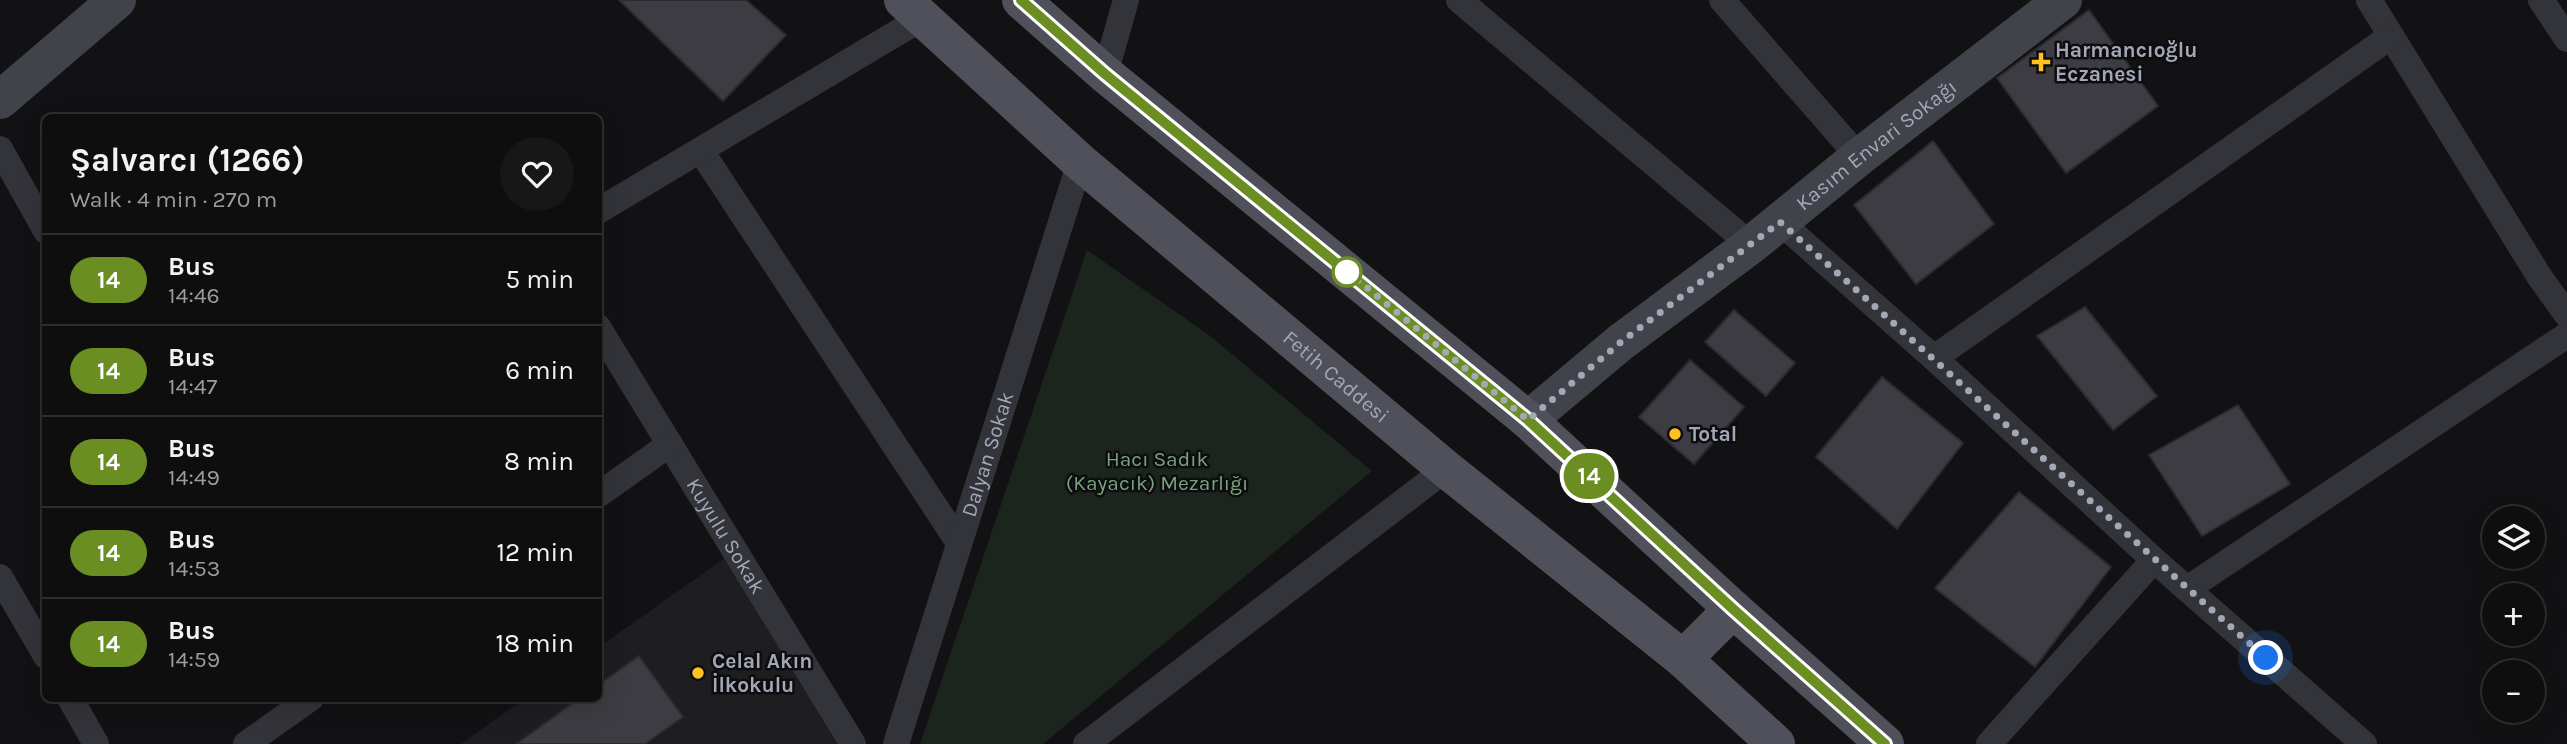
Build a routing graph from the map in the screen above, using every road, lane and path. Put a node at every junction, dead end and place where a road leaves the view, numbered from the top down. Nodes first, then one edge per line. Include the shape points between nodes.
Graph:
1 (117, 0) edge
2 (1021, 0) edge
3 (1126, 0) edge
4 (1459, 0) edge
5 (1722, 0) edge
6 (2063, 0) edge
7 (2369, 0) edge
8 (2541, 0) edge
9 (912, 9) edge
10 (2391, 36) junction
11 (2567, 39) edge
12 (1105, 74) junction
13 (0, 100) edge
14 (0, 149) edge
15 (701, 151) junction
16 (1859, 157) junction
17 (1080, 162) junction
18 (602, 209) edge
19 (42, 224) edge
20 (1766, 233) junction
21 (2567, 315) edge
22 (602, 334) edge
23 (2567, 335) edge
24 (1934, 358) junction
25 (1528, 420) junction
26 (670, 444) junction
27 (1446, 469) junction
28 (602, 492) edge
29 (959, 543) junction
30 (2154, 560) junction
31 (0, 577) edge
32 (2187, 589) junction
33 (1733, 609) junction
34 (42, 649) edge
35 (1683, 659) junction
36 (72, 702) edge
37 (305, 702) edge
38 (1100, 739) edge
39 (96, 744) edge
40 (246, 744) edge
41 (853, 744) edge
42 (896, 744) edge
43 (1776, 744) edge
44 (1885, 744) edge
45 (1989, 744) edge
46 (2364, 744) edge

1 - 13 street
2 - 12 main road
3 - 12 street
4 - 20 street
5 - 16 street
6 - 16 street, Kasım Envari Sokağı
7 - 10 street
8 - 11 street
9 - 15 street
9 - 17 main road, Fetih Caddesi
10 - 21 street
10 - 24 street
12 - 25 main road
14 - 19 street
15 - 18 street
15 - 29 street
16 - 20 street, Kasım Envari Sokağı
17 - 27 main road, Fetih Caddesi
17 - 29 street, Dalyan Sokak
20 - 24 street
20 - 25 street, Kasım Envari Sokağı via 1621,342
22 - 26 street, Kuyulu Sokak
23 - 32 street
24 - 30 street
25 - 33 main road
26 - 28 street
26 - 41 street, Kuyulu Sokak
27 - 35 main road, Fetih Caddesi
27 - 38 street
29 - 42 street, Dalyan Sokak
30 - 32 street
30 - 45 street
31 - 34 street
32 - 46 street
33 - 35 main road
33 - 44 main road
35 - 43 main road, Fetih Caddesi
36 - 39 street
37 - 40 street

